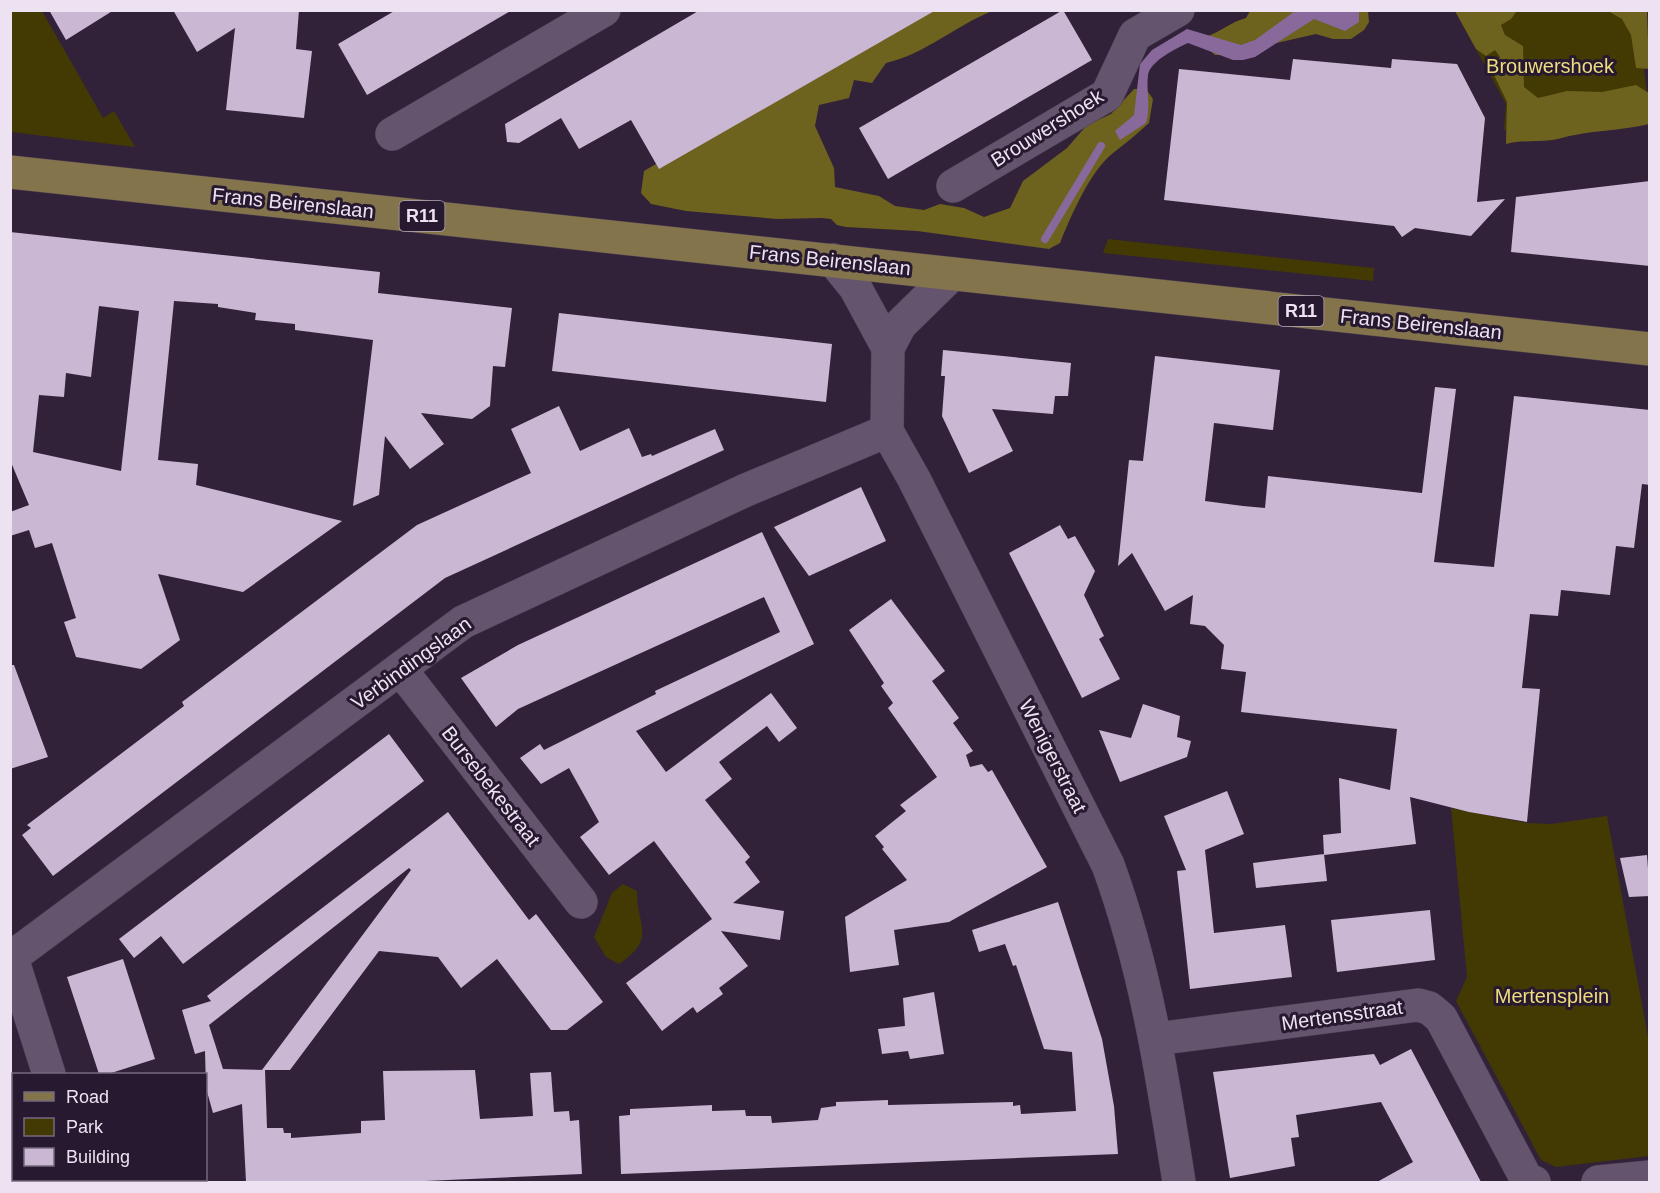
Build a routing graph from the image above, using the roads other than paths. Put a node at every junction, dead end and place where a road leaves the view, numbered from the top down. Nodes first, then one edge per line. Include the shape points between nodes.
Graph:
1 (604, 10) edge
2 (1178, 10) edge
3 (392, 134) dead end
4 (10, 172) edge
5 (952, 186) dead end
6 (833, 260) junction
7 (952, 273) junction
8 (888, 348) junction
9 (1650, 349) edge
10 (887, 431) junction
11 (401, 670) junction
12 (581, 902) dead end
13 (11, 954) edge
14 (1156, 1040) junction
15 (49, 1073) edge
16 (1650, 1177) edge
17 (1179, 1182) edge
18 (1534, 1182) edge
19 (1598, 1182) edge

1 - 3 street
2 - 5 street, Brouwershoek via 1135,35 1107,95
4 - 6 main road, Frans Beirenslaan / R11
6 - 7 main road, Frans Beirenslaan / R11
6 - 8 street via 855,287
7 - 8 street via 900,325
7 - 9 main road, Frans Beirenslaan / R11
8 - 10 street
10 - 11 street, Verbindingslaan via 746,490 463,622
10 - 14 street, Wenigerstraat via 1108,865 1130,928
11 - 12 street, Bursebekestraat
11 - 13 street, Verbindingslaan
13 - 15 street
14 - 17 street, Wenigerstraat
14 - 18 street, Mertensstraat via 1418,1005 1429,1008 1441,1018 1527,1179
16 - 19 street

